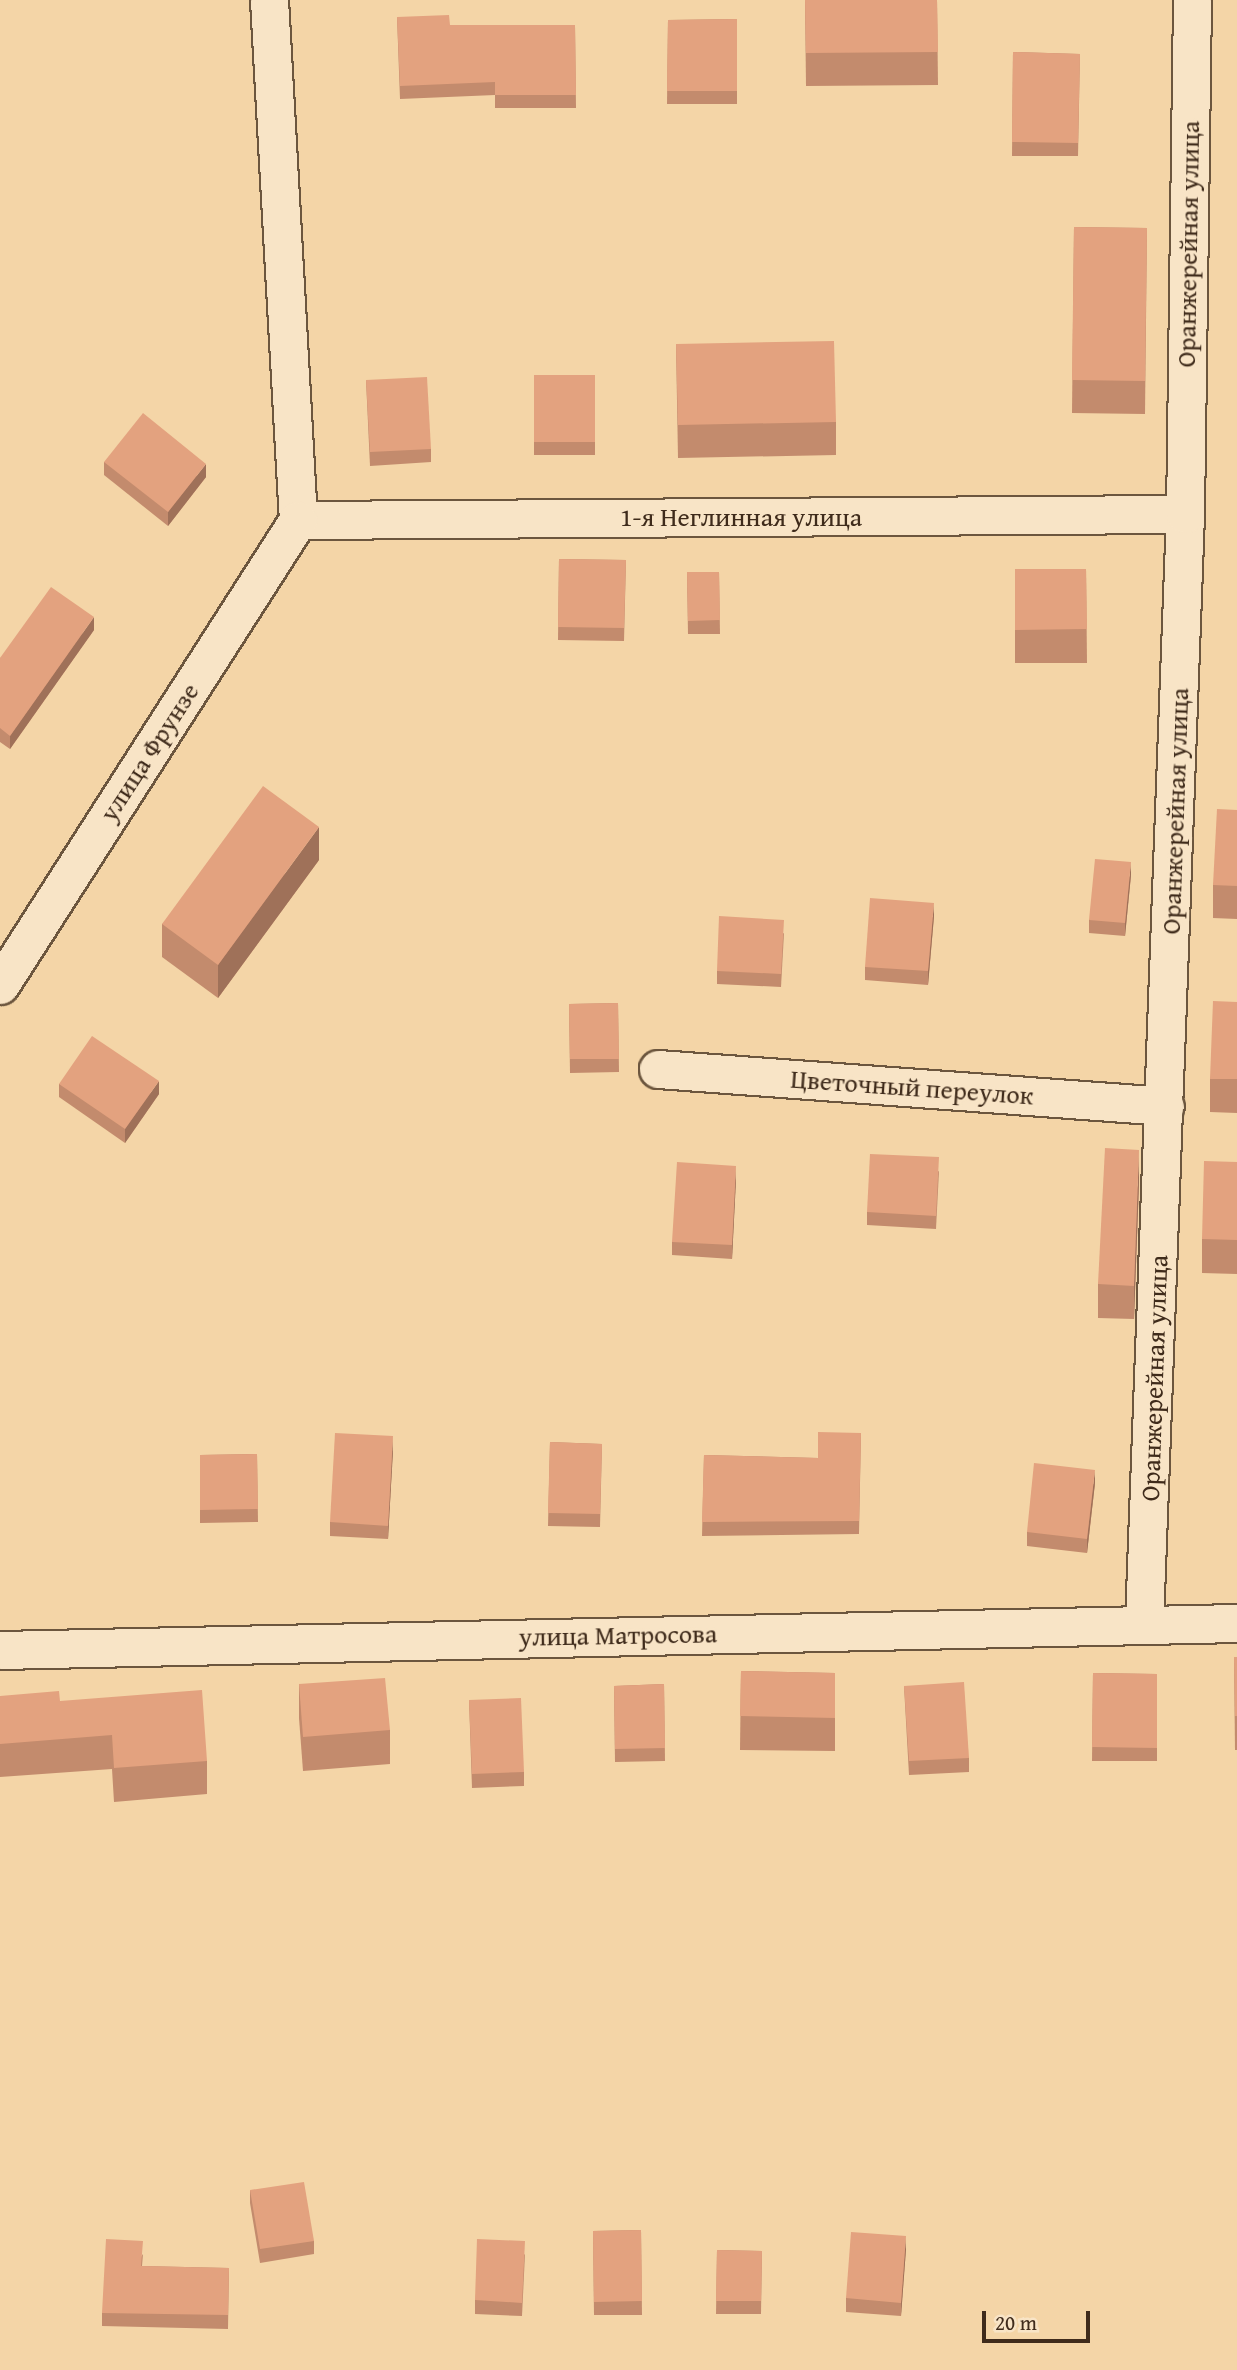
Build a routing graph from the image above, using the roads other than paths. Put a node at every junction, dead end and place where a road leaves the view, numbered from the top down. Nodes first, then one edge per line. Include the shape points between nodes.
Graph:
1 (270, 0) edge
2 (1192, 0) edge
3 (1185, 514) junction
4 (298, 520) junction
5 (0, 985) edge
6 (658, 1069) dead end
7 (1166, 1106) junction
8 (1144, 1622) junction
9 (1237, 1623) edge
10 (0, 1650) edge

1 - 4 street
2 - 3 street, Оранжерейная улица
3 - 4 street, 1-я Неглинная улица
3 - 7 street, Оранжерейная улица
4 - 5 street, улица Фрунзе
6 - 7 street, Цветочный переулок
7 - 8 street, Оранжерейная улица
8 - 9 street, улица Матросова
8 - 10 street, улица Матросова

